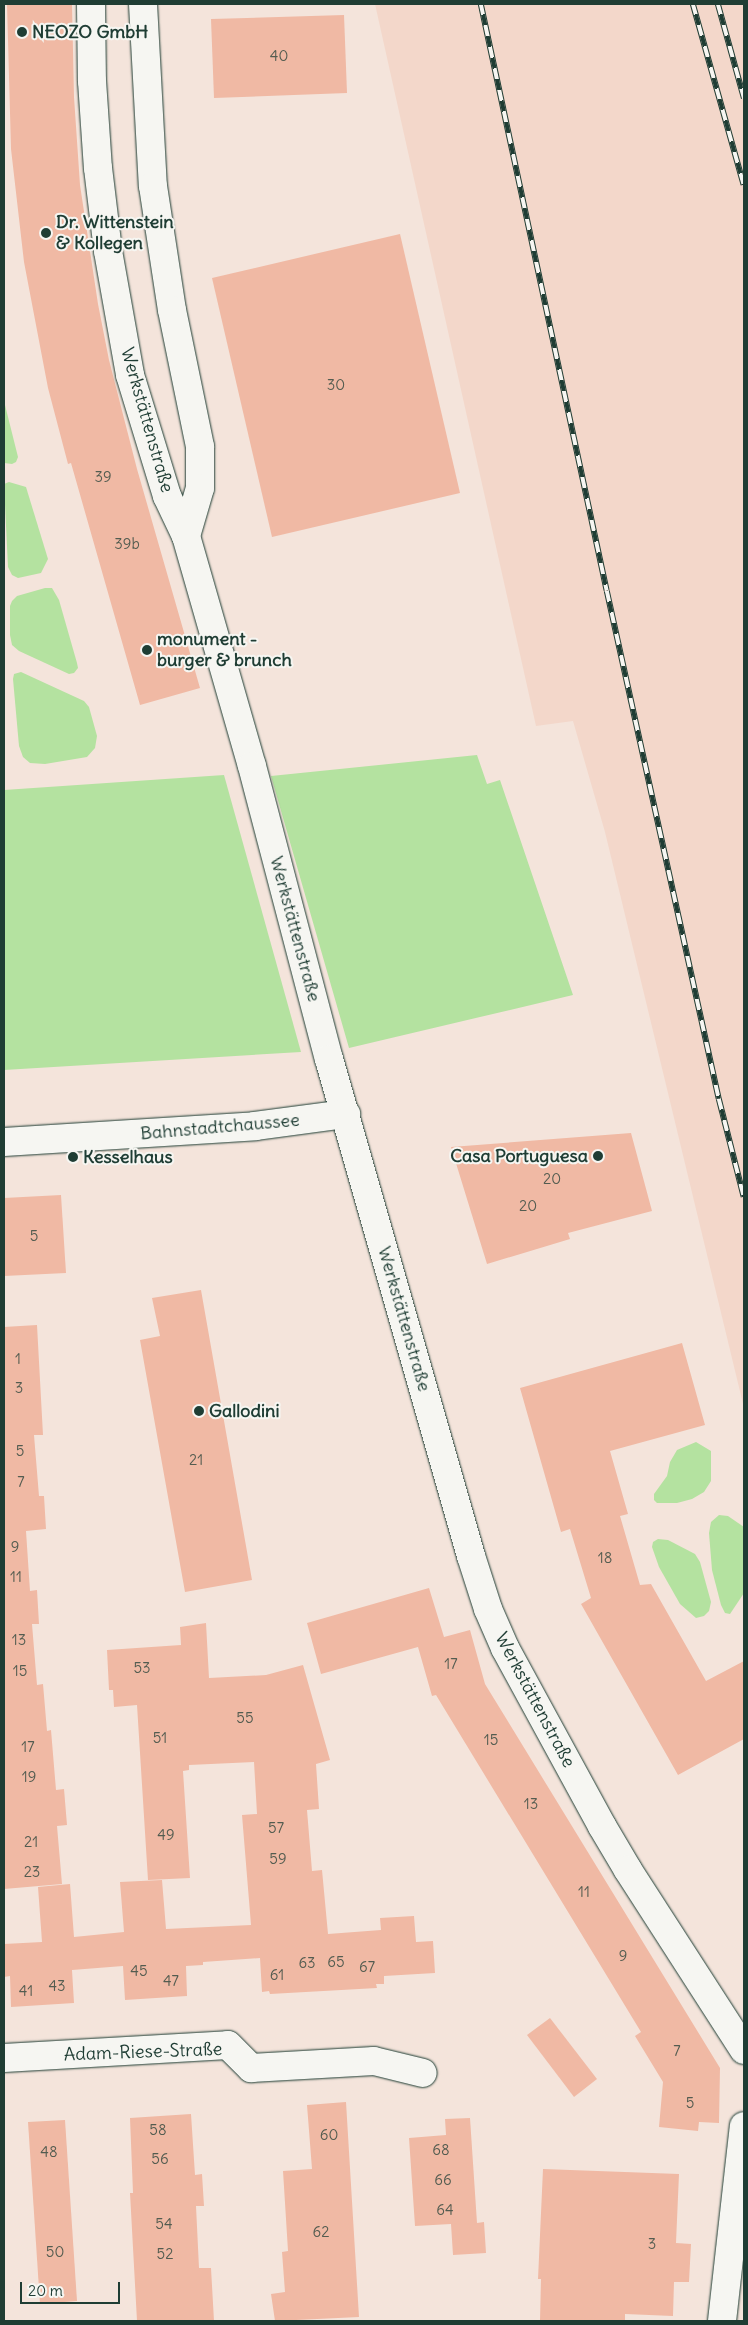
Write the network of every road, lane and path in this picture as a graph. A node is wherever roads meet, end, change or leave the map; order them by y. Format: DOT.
graph roads {
  1 [pos="91,4"];
  2 [pos="143,4"];
  3 [pos="186,536"];
  4 [pos="346,1114"];
  5 [pos="4,1142"];
  6 [pos="744,2050"];
  7 [pos="4,2058"];
  8 [pos="423,2073"];
  9 [pos="744,2126"];
  10 [pos="722,2321"];
  1 -- 3 [label="street, Werkstättenstraße"];
  2 -- 3 [label="street, Werkstättenstraße"];
  3 -- 4 [label="street, Werkstättenstraße"];
  4 -- 5 [label="street, Bahnstadtchaussee"];
  4 -- 6 [label="street, Werkstättenstraße"];
  7 -- 8 [label="street, Adam-Riese-Straße"];
  9 -- 10 [label="street"];
}
